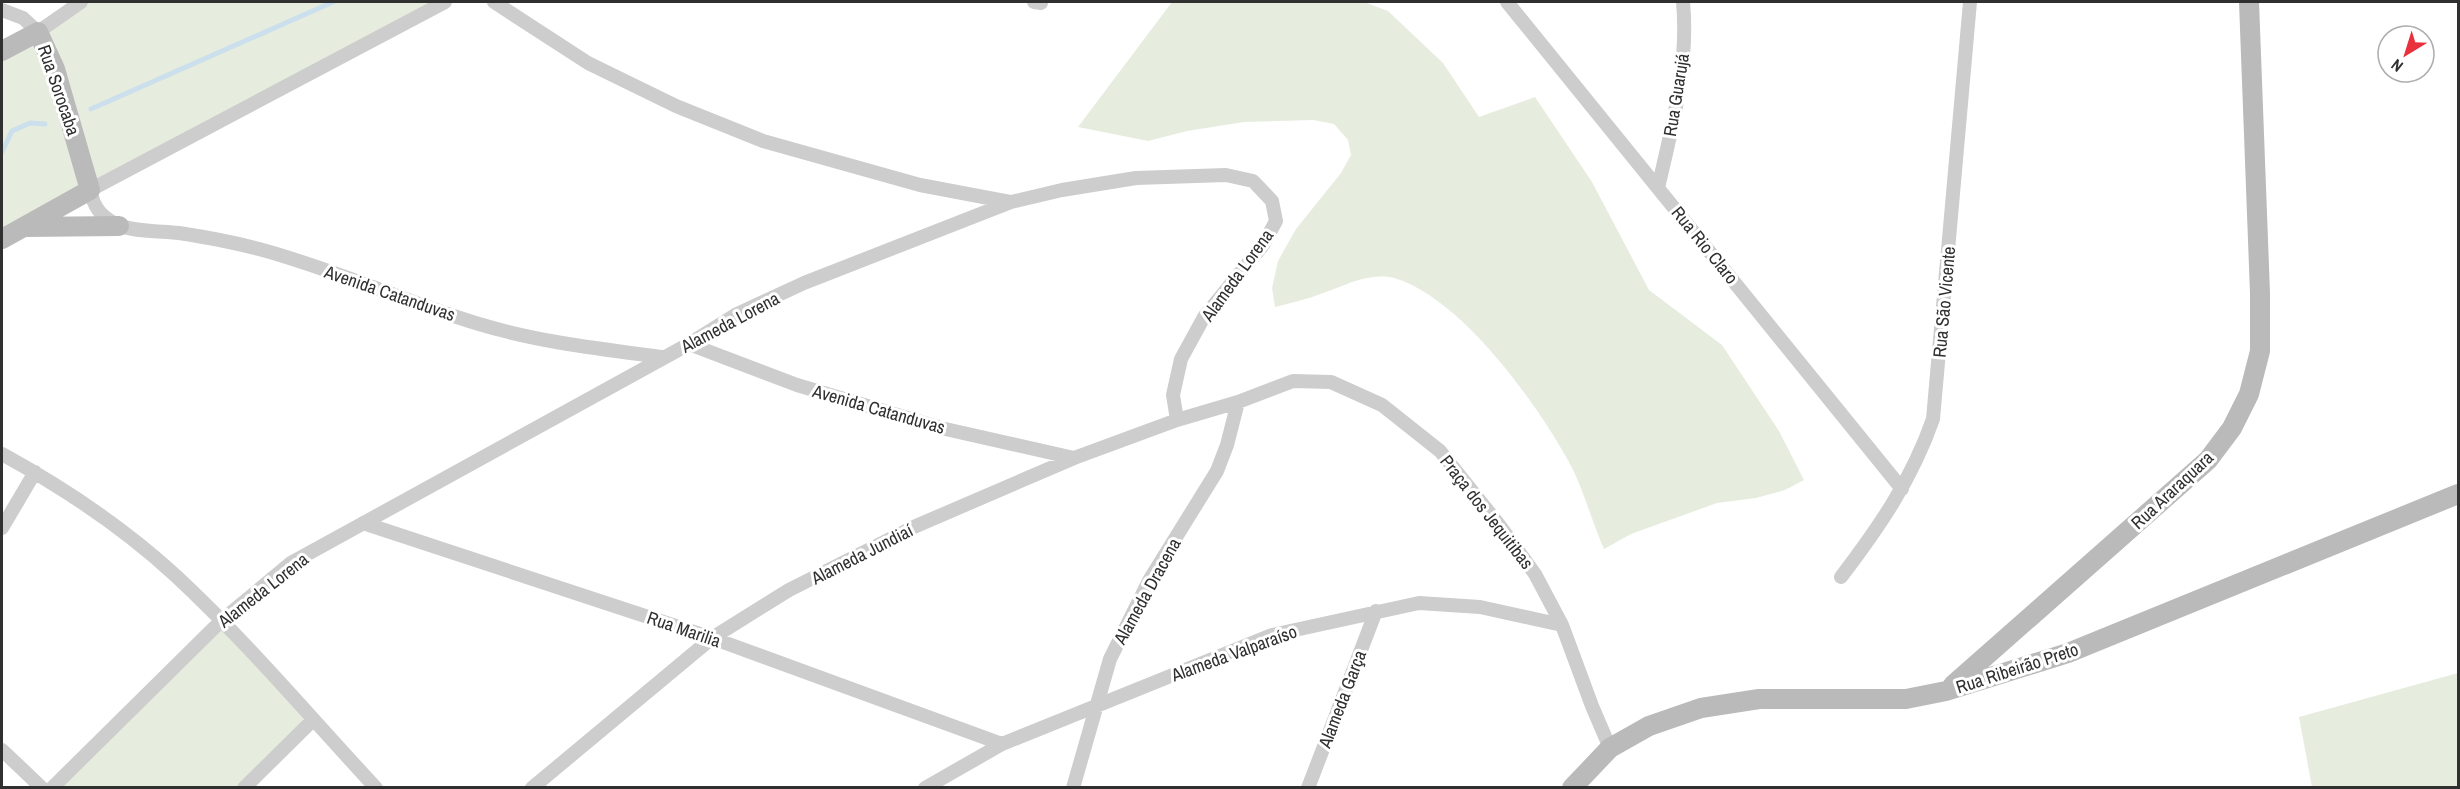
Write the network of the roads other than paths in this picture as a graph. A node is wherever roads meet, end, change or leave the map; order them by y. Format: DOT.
graph roads {
  1 [pos="81,2"];
  2 [pos="445,2"];
  3 [pos="494,2"];
  4 [pos="1507,2"];
  5 [pos="1683,2"];
  6 [pos="1970,2"];
  7 [pos="2250,2"];
  8 [pos="2,10"];
  9 [pos="38,32"];
  10 [pos="2,51"];
  11 [pos="1658,188"];
  12 [pos="90,190"];
  13 [pos="1011,202"];
  14 [pos="119,226"];
  15 [pos="23,228"];
  16 [pos="2,239"];
  17 [pos="689,344"];
  18 [pos="662,357"];
  19 [pos="1238,402"];
  20 [pos="1177,420"];
  21 [pos="2,454"];
  22 [pos="1074,458"];
  23 [pos="35,472"];
  24 [pos="1902,489"];
  25 [pos="2458,494"];
  26 [pos="363,523"];
  27 [pos="2,528"];
  28 [pos="1842,576"];
  29 [pos="1376,611"];
  30 [pos="221,621"];
  31 [pos="1562,625"];
  32 [pos="712,638"];
  33 [pos="1946,691"];
  34 [pos="1096,705"];
  35 [pos="313,720"];
  36 [pos="1002,744"];
  37 [pos="1610,748"];
  38 [pos="2,750"];
  39 [pos="42,788"];
  40 [pos="52,788"];
  41 [pos="244,788"];
  42 [pos="376,788"];
  43 [pos="532,788"];
  44 [pos="925,788"];
  45 [pos="1073,788"];
  46 [pos="1308,788"];
  47 [pos="1572,788"];
  1 -- 9 [label="street"];
  2 -- 12 [label="street"];
  3 -- 13 [label="street"];
  4 -- 11 [label="street, Rua Rio Claro"];
  5 -- 11 [label="street, Rua Guarujá"];
  6 -- 24 [label="street, Rua São Vicente"];
  7 -- 33 [label="main road, Rua Araraquara"];
  8 -- 9 [label="street, Rua Sorocaba"];
  9 -- 10 [label="main road"];
  9 -- 12 [label="main road, Rua Sorocaba"];
  11 -- 24 [label="street, Rua Rio Claro"];
  12 -- 14 [label="street"];
  12 -- 15 [label="main road"];
  13 -- 17 [label="street, Alameda Lorena"];
  13 -- 20 [label="street, Alameda Lorena"];
  14 -- 15 [label="main road"];
  14 -- 18 [label="street, Avenida Catanduvas"];
  15 -- 16 [label="main road"];
  17 -- 18 [label="street, Alameda Lorena"];
  17 -- 22 [label="street, Avenida Catanduvas"];
  18 -- 26 [label="street, Alameda Lorena"];
  19 -- 20 [label="street, Alameda Jundiaí"];
  19 -- 31 [label="street, Praça dos Jequitibas"];
  19 -- 34 [label="street, Alameda Dracena"];
  20 -- 22 [label="street, Alameda Jundiaí"];
  21 -- 23 [label="street"];
  22 -- 32 [label="street, Alameda Jundiaí"];
  23 -- 27 [label="street"];
  23 -- 30 [label="street"];
  24 -- 28 [label="street, Rua São Vicente"];
  25 -- 33 [label="main road, Rua Ribeirão Preto"];
  26 -- 30 [label="street, Alameda Lorena"];
  26 -- 32 [label="street, Rua Marilia"];
  29 -- 31 [label="street, Alameda Valparaíso"];
  29 -- 34 [label="street, Alameda Valparaíso"];
  29 -- 46 [label="street, Alameda Garça"];
  30 -- 35 [label="street"];
  30 -- 40 [label="street, Alameda Lorena"];
  31 -- 37 [label="street, Praça dos Jequitibas"];
  32 -- 36 [label="street, Rua Marilia"];
  32 -- 43 [label="street, Alameda Jundiaí"];
  33 -- 37 [label="main road, Rua Ribeirão Preto"];
  34 -- 36 [label="street, Alameda Valparaíso"];
  34 -- 45 [label="street, Alameda Dracena"];
  35 -- 41 [label="street"];
  35 -- 42 [label="street"];
  36 -- 44 [label="street, Alameda Valparaíso"];
  37 -- 47 [label="main road, Rua Ribeirão Preto"];
  38 -- 39 [label="street"];
}
